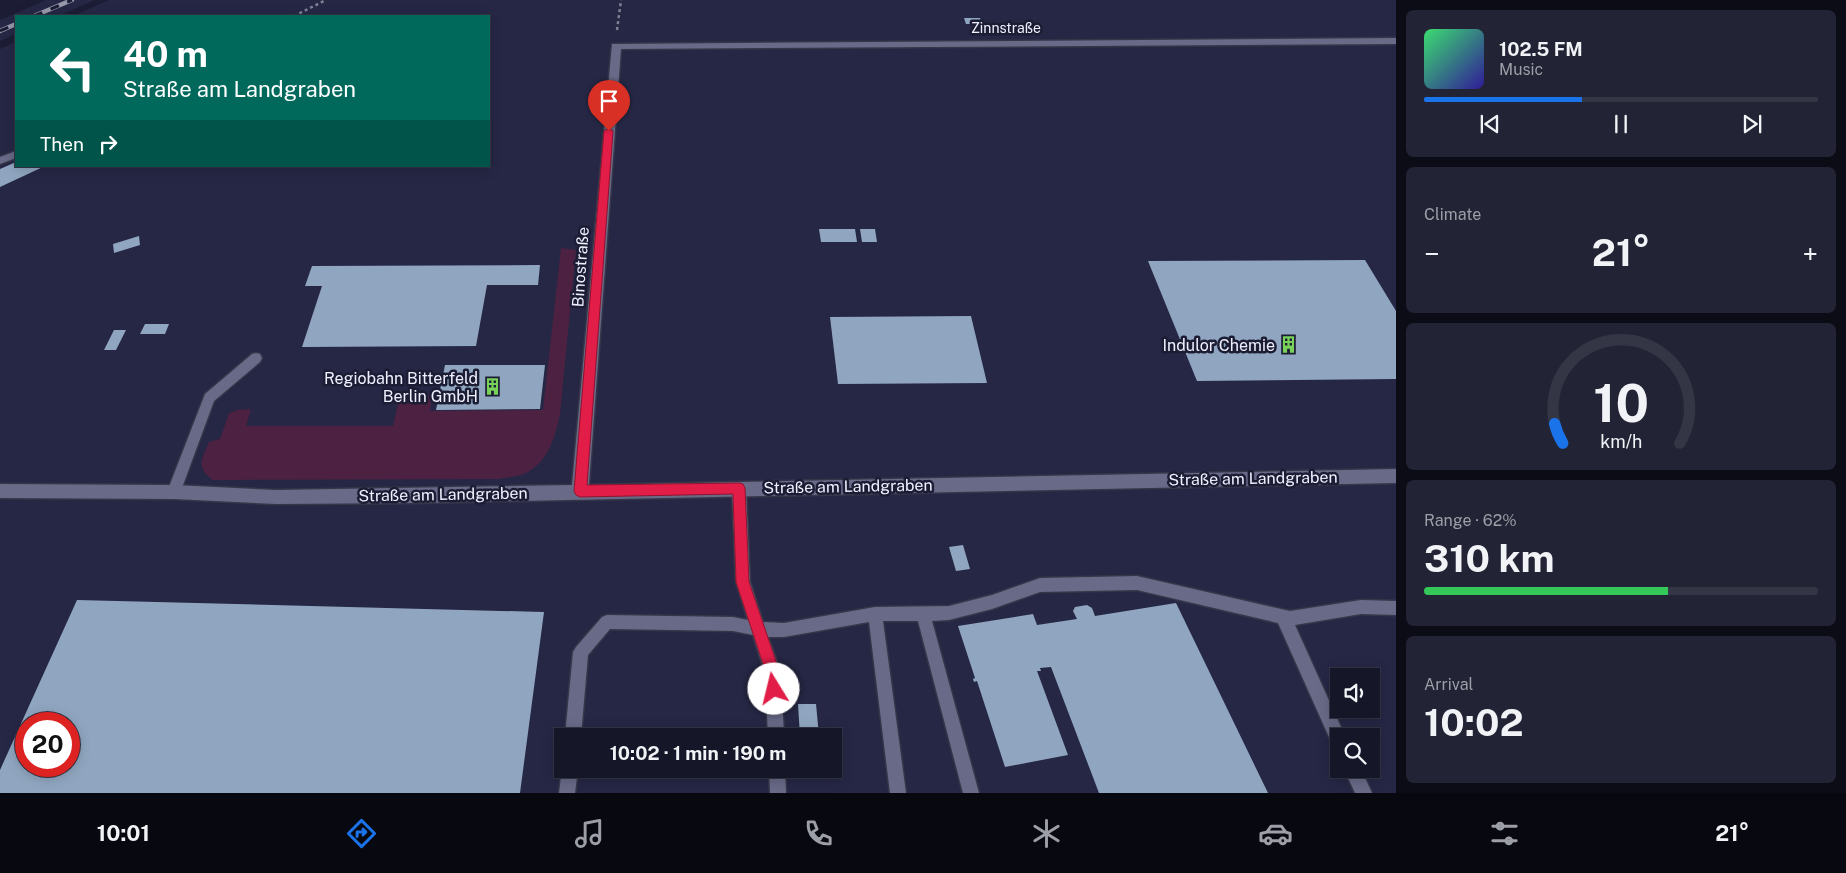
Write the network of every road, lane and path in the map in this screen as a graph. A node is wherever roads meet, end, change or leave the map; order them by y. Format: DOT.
graph roads {
  1 [pos="326,0"];
  2 [pos="621,0"];
  3 [pos="296,15"];
  4 [pos="1396,41"];
  5 [pos="616,46"];
  6 [pos="15,154"];
  7 [pos="0,161"];
  8 [pos="256,358"];
  9 [pos="1396,476"];
  10 [pos="739,488"];
  11 [pos="0,491"];
  12 [pos="580,491"];
  13 [pos="174,492"];
  14 [pos="1396,608"];
  15 [pos="874,614"];
  16 [pos="923,614"];
  17 [pos="1282,616"];
  18 [pos="758,629"];
  19 [pos="574,728"];
  20 [pos="776,728"];
  21 [pos="1333,728"];
  22 [pos="569,778"];
  23 [pos="777,778"];
  24 [pos="1356,778"];
  25 [pos="568,793"];
  26 [pos="778,793"];
  27 [pos="898,793"];
  28 [pos="971,793"];
  29 [pos="1364,793"];
  1 -- 3 [label="path"];
  2 -- 5 [label="path"];
  4 -- 5 [label="street, Zinnstraße"];
  5 -- 12 [label="street, Binostraße"];
  6 -- 7 [label="lane"];
  8 -- 13 [label="lane"];
  9 -- 10 [label="street, Straße am Landgraben"];
  10 -- 12 [label="street, Straße am Landgraben"];
  10 -- 18 [label="lane"];
  11 -- 13 [label="street, Straße am Landgraben"];
  12 -- 13 [label="street, Straße am Landgraben"];
  14 -- 17 [label="lane"];
  15 -- 16 [label="lane"];
  15 -- 18 [label="lane"];
  15 -- 27 [label="lane"];
  16 -- 17 [label="lane"];
  16 -- 28 [label="lane"];
  17 -- 21 [label="lane"];
  18 -- 19 [label="lane"];
  18 -- 20 [label="lane"];
  22 -- 25 [label="lane"];
  23 -- 26 [label="lane"];
  24 -- 29 [label="lane"];
}
